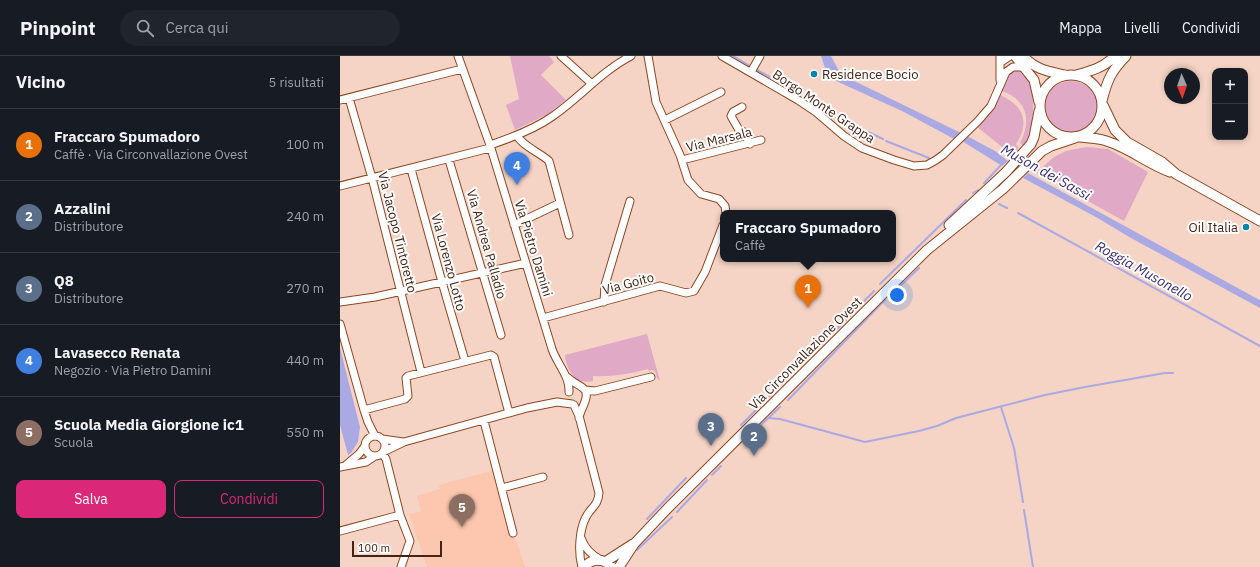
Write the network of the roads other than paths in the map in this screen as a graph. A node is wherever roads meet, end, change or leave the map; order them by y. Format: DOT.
graph roads {
  1 [pos="458,56"];
  2 [pos="561,56"];
  3 [pos="631,56"];
  4 [pos="648,56"];
  5 [pos="722,56"];
  6 [pos="760,56"];
  7 [pos="1010,56"];
  8 [pos="1015,56"];
  9 [pos="1019,56"];
  10 [pos="1023,56"];
  11 [pos="1115,56"];
  12 [pos="1126,56"];
  13 [pos="1001,59"];
  14 [pos="1025,68"];
  15 [pos="1037,68"];
  16 [pos="462,69"];
  17 [pos="751,72"];
  18 [pos="1071,75"];
  19 [pos="592,84"];
  20 [pos="1000,86"];
  21 [pos="721,92"];
  22 [pos="349,98"];
  23 [pos="340,100"];
  24 [pos="1102,103"];
  25 [pos="1039,105"];
  26 [pos="742,107"];
  27 [pos="665,120"];
  28 [pos="517,136"];
  29 [pos="1076,137"];
  30 [pos="762,140"];
  31 [pos="750,144"];
  32 [pos="490,147"];
  33 [pos="449,160"];
  34 [pos="682,160"];
  35 [pos="411,169"];
  36 [pos="1176,174"];
  37 [pos="372,178"];
  38 [pos="340,186"];
  39 [pos="630,201"];
  40 [pos="560,203"];
  41 [pos="726,210"];
  42 [pos="1260,221"];
  43 [pos="514,225"];
  44 [pos="720,233"];
  45 [pos="569,235"];
  46 [pos="927,250"];
  47 [pos="526,263"];
  48 [pos="482,273"];
  49 [pos="442,282"];
  50 [pos="401,291"];
  51 [pos="340,302"];
  52 [pos="604,302"];
  53 [pos="543,318"];
  54 [pos="341,328"];
  55 [pos="501,335"];
  56 [pos="465,361"];
  57 [pos="421,372"];
  58 [pos="567,377"];
  59 [pos="651,377"];
  60 [pos="568,393"];
  61 [pos="584,394"];
  62 [pos="557,402"];
  63 [pos="573,404"];
  64 [pos="364,410"];
  65 [pos="509,413"];
  66 [pos="580,418"];
  67 [pos="484,421"];
  68 [pos="368,422"];
  69 [pos="379,438"];
  70 [pos="404,442"];
  71 [pos="365,444"];
  72 [pos="380,455"];
  73 [pos="342,467"];
  74 [pos="543,477"];
  75 [pos="502,488"];
  76 [pos="400,515"];
  77 [pos="340,531"];
  78 [pos="514,533"];
  79 [pos="581,538"];
  80 [pos="634,544"];
  81 [pos="606,563"];
  82 [pos="399,567"];
  83 [pos="583,567"];
  84 [pos="619,567"];
  1 -- 16 [label="street, Via Pietro Damini"];
  2 -- 19 [label="street"];
  3 -- 19 [label="street"];
  4 -- 27 [label="street, Via Marsala"];
  5 -- 17 [label="street, Borgo Monte Grappa"];
  6 -- 17 [label="street"];
  7 -- 13 [label="street"];
  8 -- 14 [label="main road"];
  9 -- 15 [label="street"];
  10 -- 15 [label="main road"];
  11 -- 18 [label="main road, Via Circonvallazione Ovest"];
  12 -- 24 [label="main road, Via Circonvallazione Ovest"];
  13 -- 20 [label="street"];
  14 -- 20 [label="street"];
  14 -- 25 [label="main road"];
  15 -- 18 [label="main road"];
  16 -- 22 [label="street"];
  16 -- 32 [label="street, Via Pietro Damini"];
  17 -- 20 [label="street, Borgo Monte Grappa"];
  18 -- 24 [label="main road"];
  18 -- 25 [label="main road, Via Circonvallazione Ovest"];
  19 -- 28 [label="street"];
  21 -- 27 [label="street"];
  22 -- 23 [label="street"];
  22 -- 37 [label="street, Via Jacopo Tintoretto"];
  24 -- 29 [label="main road, Via Circonvallazione Ovest"];
  24 -- 36 [label="main road"];
  25 -- 29 [label="main road"];
  25 -- 46 [label="main road, Via Circonvallazione Ovest"];
  26 -- 31 [label="street"];
  27 -- 34 [label="street, Via Marsala"];
  28 -- 32 [label="street"];
  28 -- 40 [label="street"];
  29 -- 36 [label="main road"];
  29 -- 46 [label="main road, Via Circonvallazione Ovest"];
  30 -- 31 [label="street, Via Marsala"];
  31 -- 34 [label="street, Via Marsala"];
  32 -- 33 [label="street"];
  32 -- 43 [label="street, Via Pietro Damini"];
  33 -- 35 [label="street"];
  33 -- 48 [label="street, Via Andrea Palladio"];
  34 -- 41 [label="street, Via Marsala"];
  35 -- 37 [label="street"];
  35 -- 49 [label="street, Via Lorenzo Lotto"];
  36 -- 42 [label="main road"];
  37 -- 38 [label="street"];
  37 -- 50 [label="street, Via Jacopo Tintoretto"];
  39 -- 52 [label="street"];
  40 -- 43 [label="street"];
  40 -- 45 [label="street"];
  43 -- 47 [label="street, Via Pietro Damini"];
  44 -- 52 [label="street, Via Goito"];
  46 -- 80 [label="main road, Via Circonvallazione Ovest"];
  47 -- 48 [label="street"];
  47 -- 53 [label="street, Via Pietro Damini"];
  48 -- 49 [label="street"];
  48 -- 55 [label="street, Via Andrea Palladio"];
  49 -- 50 [label="street"];
  49 -- 56 [label="street, Via Lorenzo Lotto"];
  50 -- 51 [label="street"];
  50 -- 57 [label="street, Via Jacopo Tintoretto"];
  52 -- 53 [label="street, Via Goito"];
  53 -- 58 [label="street, Via Pietro Damini"];
  54 -- 64 [label="street"];
  56 -- 57 [label="street"];
  56 -- 65 [label="street"];
  57 -- 64 [label="street"];
  58 -- 60 [label="street"];
  58 -- 61 [label="street"];
  59 -- 61 [label="street"];
  60 -- 61 [label="street"];
  60 -- 62 [label="street"];
  60 -- 63 [label="street"];
  61 -- 63 [label="street"];
  61 -- 66 [label="street"];
  62 -- 63 [label="street"];
  62 -- 65 [label="street"];
  63 -- 66 [label="street"];
  64 -- 68 [label="street"];
  65 -- 67 [label="street"];
  66 -- 79 [label="street"];
  67 -- 70 [label="street"];
  67 -- 75 [label="street"];
  68 -- 69 [label="street"];
  68 -- 71 [label="street"];
  69 -- 70 [label="street"];
  69 -- 71 [label="street"];
  69 -- 72 [label="street"];
  70 -- 72 [label="street"];
  71 -- 72 [label="street"];
  71 -- 73 [label="street"];
  72 -- 73 [label="street"];
  72 -- 76 [label="street"];
  74 -- 75 [label="street"];
  75 -- 78 [label="street"];
  76 -- 77 [label="street"];
  76 -- 82 [label="street"];
  79 -- 81 [label="street"];
  79 -- 83 [label="street"];
  80 -- 81 [label="main road, Via Circonvallazione Ovest"];
  80 -- 84 [label="main road, Via Circonvallazione Ovest"];
  81 -- 83 [label="main road, Via Circonvallazione Ovest"];
}
